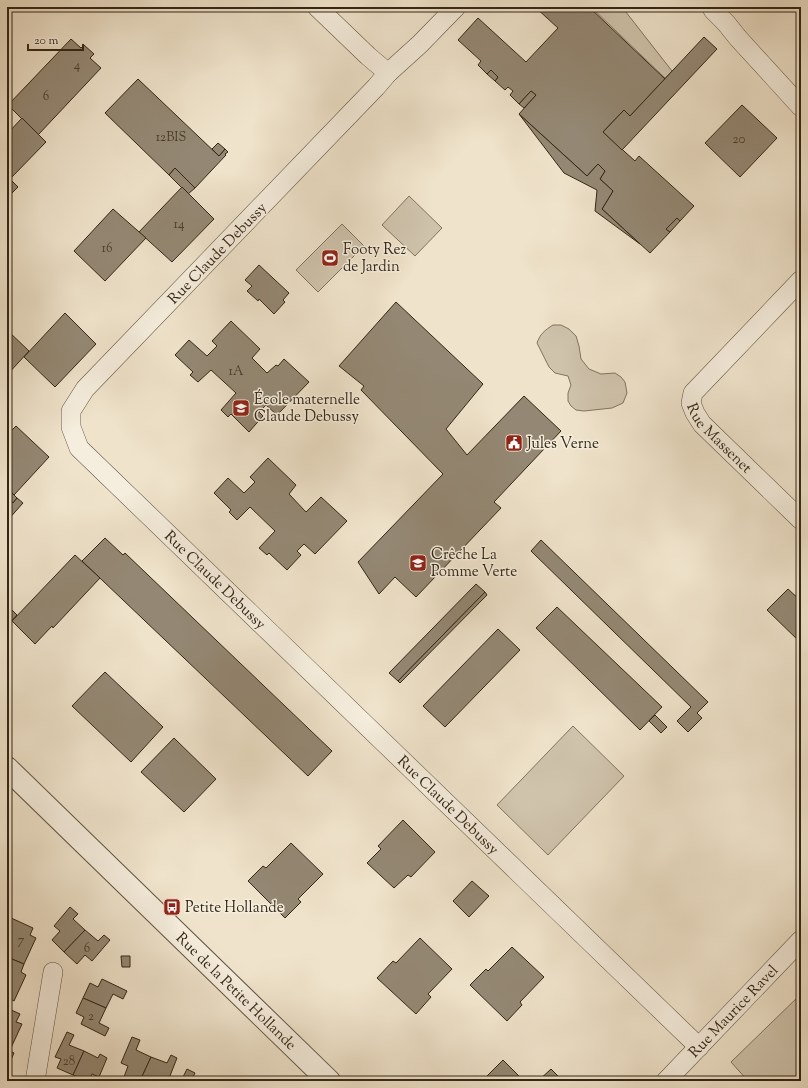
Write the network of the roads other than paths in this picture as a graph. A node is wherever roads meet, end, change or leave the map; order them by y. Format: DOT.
graph roads {
  1 [pos="317,7"];
  2 [pos="456,7"];
  3 [pos="710,8"];
  4 [pos="388,73"];
  5 [pos="799,100"];
  6 [pos="801,280"];
  7 [pos="801,520"];
  8 [pos="7,768"];
  9 [pos="801,940"];
  10 [pos="53,972"];
  11 [pos="699,1047"];
  12 [pos="35,1081"];
  13 [pos="329,1081"];
  14 [pos="666,1081"];
  1 -- 4 [label="street"];
  2 -- 4 [label="street, Rue Claude Debussy"];
  3 -- 5 [label="street"];
  4 -- 11 [label="street, Rue Claude Debussy"];
  6 -- 7 [label="street, Rue Massenet"];
  8 -- 13 [label="street, Rue de la Petite Hollande"];
  9 -- 11 [label="street, Rue Maurice Ravel"];
  10 -- 12 [label="street"];
  11 -- 14 [label="street, Rue Maurice Ravel"];
}
